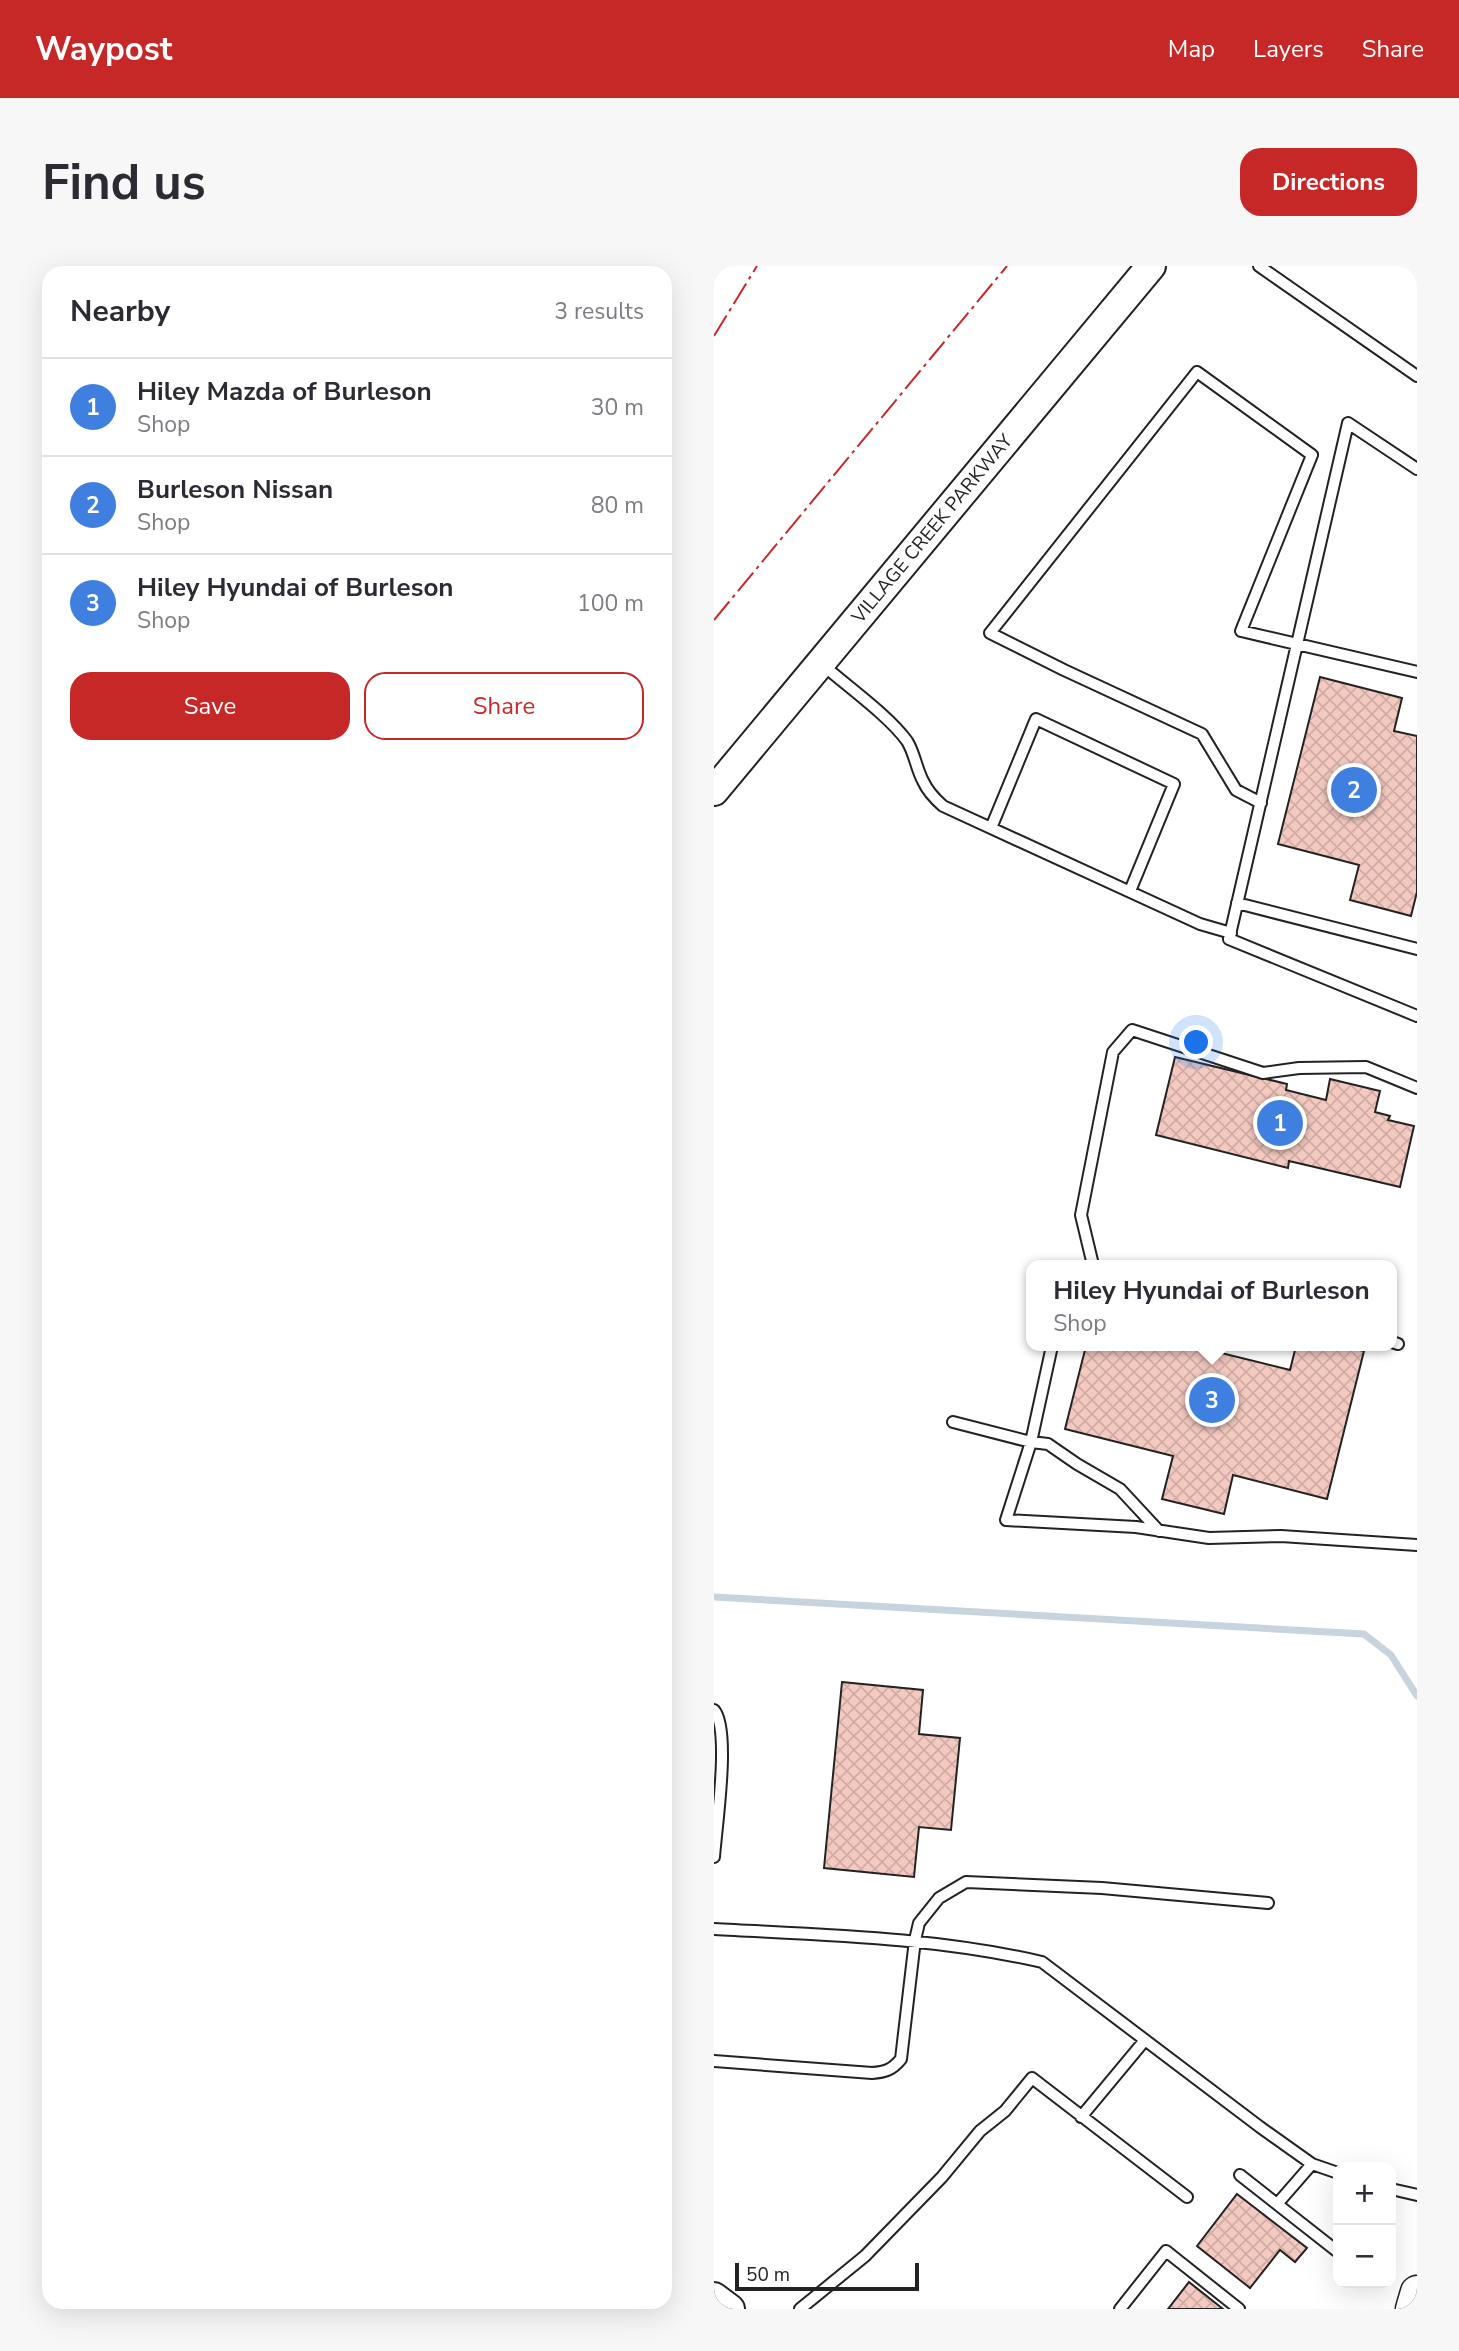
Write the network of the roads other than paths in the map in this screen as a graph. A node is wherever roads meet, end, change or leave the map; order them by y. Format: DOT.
graph roads {
  1 [pos="1151,266"];
  2 [pos="1259,266"];
  3 [pos="1417,376"];
  4 [pos="1417,469"];
  5 [pos="1296,643"];
  6 [pos="820,663"];
  7 [pos="1417,672"];
  8 [pos="714,791"];
  9 [pos="1261,803"];
  10 [pos="990,828"];
  11 [pos="1130,891"];
  12 [pos="1237,904"];
  13 [pos="1231,933"];
  14 [pos="1417,949"];
  15 [pos="1417,1016"];
  16 [pos="1417,1088"];
  17 [pos="1093,1260"];
  18 [pos="1051,1351"];
  19 [pos="953,1422"];
  20 [pos="1031,1442"];
  21 [pos="1159,1531"];
  22 [pos="1417,1545"];
  23 [pos="714,1710"];
  24 [pos="714,1857"];
  25 [pos="1268,1903"];
  26 [pos="714,1929"];
  27 [pos="915,1940"];
  28 [pos="1145,2040"];
  29 [pos="714,2061"];
  30 [pos="1081,2117"];
  31 [pos="1312,2164"];
  32 [pos="1333,2171"];
  33 [pos="1240,2175"];
  34 [pos="1396,2190"];
  35 [pos="1417,2195"];
  36 [pos="1187,2197"];
  37 [pos="1278,2203"];
  38 [pos="1333,2248"];
  39 [pos="1417,2292"];
  40 [pos="714,2297"];
  41 [pos="730,2309"];
  42 [pos="800,2309"];
  43 [pos="1120,2309"];
  44 [pos="1239,2309"];
  45 [pos="1412,2309"];
  1 -- 6 [label="street, VILLAGE CREEK PARKWAY"];
  2 -- 3 [label="lane"];
  4 -- 5 [label="lane"];
  5 -- 7 [label="lane"];
  5 -- 9 [label="lane"];
  5 -- 9 [label="lane"];
  6 -- 8 [label="street, VILLAGE CREEK PARKWAY"];
  6 -- 10 [label="lane"];
  9 -- 12 [label="lane"];
  10 -- 11 [label="lane"];
  10 -- 11 [label="lane"];
  11 -- 13 [label="lane"];
  12 -- 13 [label="lane"];
  12 -- 14 [label="lane"];
  13 -- 15 [label="lane"];
  16 -- 17 [label="lane"];
  18 -- 20 [label="lane"];
  19 -- 20 [label="lane"];
  20 -- 21 [label="lane"];
  20 -- 21 [label="lane"];
  21 -- 22 [label="lane"];
  23 -- 24 [label="lane"];
  25 -- 27 [label="lane"];
  26 -- 27 [label="lane"];
  27 -- 28 [label="lane"];
  27 -- 29 [label="lane"];
  28 -- 30 [label="lane"];
  28 -- 31 [label="lane"];
  30 -- 36 [label="lane"];
  30 -- 42 [label="lane"];
  31 -- 32 [label="lane"];
  31 -- 37 [label="lane"];
  33 -- 37 [label="lane"];
  34 -- 35 [label="lane"];
  37 -- 38 [label="lane"];
  39 -- 45 [label="main road"];
  40 -- 41 [label="street"];
  43 -- 44 [label="lane"];
}
